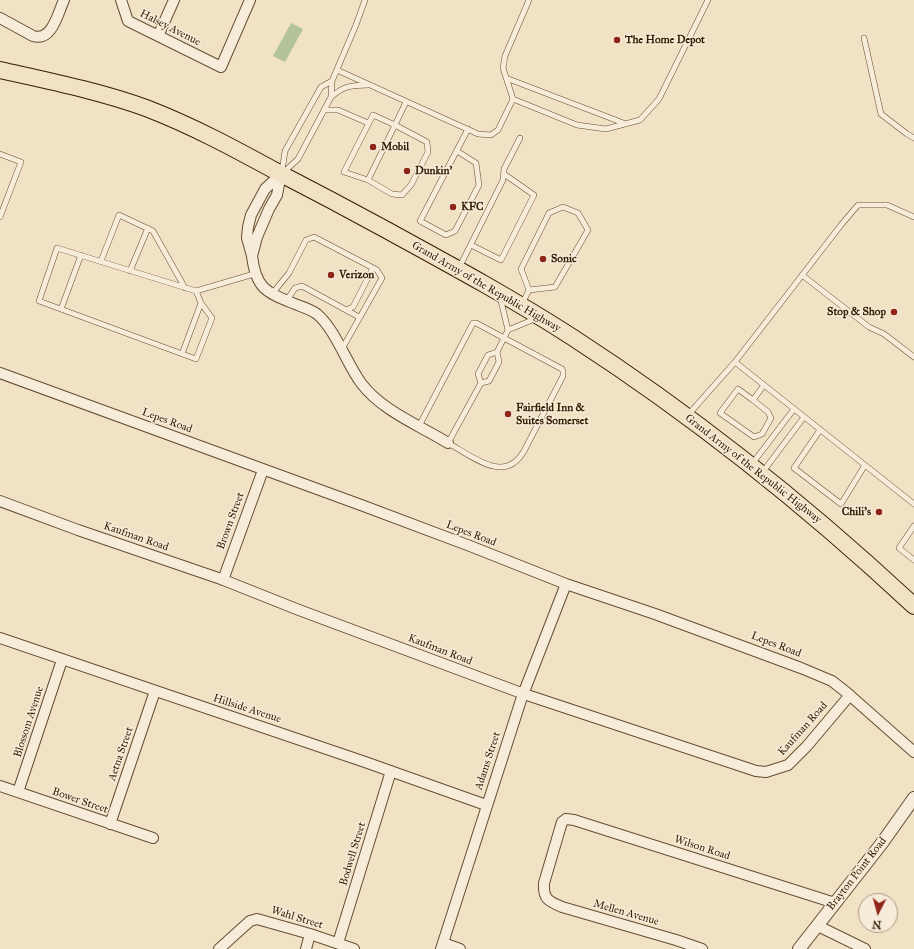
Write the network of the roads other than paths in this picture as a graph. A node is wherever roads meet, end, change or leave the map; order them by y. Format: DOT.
graph roads {
  1 [pos="64,0"];
  2 [pos="120,0"];
  3 [pos="174,0"];
  4 [pos="250,0"];
  5 [pos="365,0"];
  6 [pos="529,0"];
  7 [pos="708,0"];
  8 [pos="0,18"];
  9 [pos="158,36"];
  10 [pos="864,38"];
  11 [pos="0,70"];
  12 [pos="337,70"];
  13 [pos="506,78"];
  14 [pos="332,81"];
  15 [pos="368,85"];
  16 [pos="330,97"];
  17 [pos="513,99"];
  18 [pos="406,102"];
  19 [pos="324,110"];
  20 [pos="368,123"];
  21 [pos="626,124"];
  22 [pos="395,125"];
  23 [pos="468,129"];
  24 [pos="520,138"];
  25 [pos="914,138"];
  26 [pos="457,151"];
  27 [pos="0,154"];
  28 [pos="281,174"];
  29 [pos="504,174"];
  30 [pos="368,180"];
  31 [pos="913,216"];
  32 [pos="0,217"];
  33 [pos="148,228"];
  34 [pos="471,245"];
  35 [pos="82,255"];
  36 [pos="101,261"];
  37 [pos="373,268"];
  38 [pos="458,269"];
  39 [pos="130,271"];
  40 [pos="254,274"];
  41 [pos="802,275"];
  42 [pos="185,288"];
  43 [pos="529,290"];
  44 [pos="196,292"];
  45 [pos="499,292"];
  46 [pos="272,294"];
  47 [pos="286,300"];
  48 [pos="201,302"];
  49 [pos="521,306"];
  50 [pos="61,309"];
  51 [pos="346,310"];
  52 [pos="540,317"];
  53 [pos="360,318"];
  54 [pos="508,330"];
  55 [pos="504,338"];
  56 [pos="342,350"];
  57 [pos="497,352"];
  58 [pos="182,354"];
  59 [pos="914,357"];
  60 [pos="735,362"];
  61 [pos="0,373"];
  62 [pos="481,382"];
  63 [pos="764,385"];
  64 [pos="753,400"];
  65 [pos="794,409"];
  66 [pos="687,416"];
  67 [pos="804,417"];
  68 [pos="420,426"];
  69 [pos="820,430"];
  70 [pos="448,443"];
  71 [pos="865,465"];
  72 [pos="263,470"];
  73 [pos="756,470"];
  74 [pos="0,501"];
  75 [pos="914,504"];
  76 [pos="914,526"];
  77 [pos="914,560"];
  78 [pos="223,580"];
  79 [pos="566,584"];
  80 [pos="914,606"];
  81 [pos="0,638"];
  82 [pos="62,660"];
  83 [pos="155,691"];
  84 [pos="523,694"];
  85 [pos="850,695"];
  86 [pos="914,752"];
  87 [pos="391,771"];
  88 [pos="0,786"];
  89 [pos="18,792"];
  90 [pos="914,798"];
  91 [pos="486,805"];
  92 [pos="110,824"];
  93 [pos="153,838"];
  94 [pos="545,897"];
  95 [pos="835,903"];
  96 [pos="818,926"];
  97 [pos="310,934"];
  98 [pos="338,943"];
  99 [pos="442,946"];
  100 [pos="219,949"];
  101 [pos="306,949"];
  102 [pos="354,949"];
  103 [pos="460,949"];
  104 [pos="702,949"];
  105 [pos="799,949"];
  106 [pos="866,949"];
  1 -- 8 [label="street"];
  2 -- 9 [label="street, Halsey Avenue"];
  3 -- 9 [label="street"];
  4 -- 9 [label="street, Halsey Avenue"];
  5 -- 12 [label="lane"];
  6 -- 13 [label="lane"];
  7 -- 21 [label="lane"];
  10 -- 25 [label="lane"];
  11 -- 28 [label="main road, Grand Army of the Republic Highway"];
  12 -- 14 [label="lane"];
  12 -- 15 [label="lane"];
  13 -- 17 [label="lane"];
  13 -- 21 [label="lane"];
  14 -- 16 [label="lane"];
  14 -- 28 [label="lane"];
  15 -- 16 [label="lane"];
  15 -- 18 [label="lane"];
  16 -- 19 [label="lane"];
  17 -- 21 [label="lane"];
  17 -- 23 [label="lane"];
  18 -- 22 [label="lane"];
  18 -- 23 [label="lane"];
  19 -- 20 [label="lane"];
  19 -- 28 [label="lane"];
  20 -- 22 [label="lane"];
  20 -- 30 [label="lane"];
  22 -- 30 [label="lane"];
  22 -- 30 [label="lane"];
  23 -- 26 [label="lane"];
  24 -- 29 [label="lane"];
  26 -- 26 [label="lane"];
  27 -- 32 [label="lane"];
  28 -- 38 [label="main road, Grand Army of the Republic Highway"];
  28 -- 40 [label="street"];
  29 -- 34 [label="lane"];
  29 -- 34 [label="lane"];
  31 -- 41 [label="lane"];
  33 -- 36 [label="lane"];
  33 -- 39 [label="lane"];
  33 -- 42 [label="lane"];
  34 -- 38 [label="lane"];
  35 -- 36 [label="lane"];
  35 -- 50 [label="lane"];
  35 -- 50 [label="lane"];
  36 -- 39 [label="lane"];
  37 -- 46 [label="lane"];
  37 -- 51 [label="lane"];
  37 -- 53 [label="lane"];
  38 -- 45 [label="main road, Grand Army of the Republic Highway"];
  39 -- 42 [label="lane"];
  40 -- 44 [label="lane"];
  40 -- 46 [label="street"];
  41 -- 59 [label="lane"];
  41 -- 60 [label="lane"];
  42 -- 44 [label="lane"];
  43 -- 43 [label="lane"];
  43 -- 49 [label="lane"];
  44 -- 48 [label="lane"];
  45 -- 49 [label="main road, Grand Army of the Republic Highway"];
  45 -- 54 [label="lane"];
  46 -- 47 [label="street"];
  47 -- 51 [label="lane"];
  47 -- 56 [label="street"];
  48 -- 58 [label="lane"];
  48 -- 58 [label="lane"];
  49 -- 52 [label="main road, Grand Army of the Republic Highway"];
  50 -- 58 [label="lane"];
  51 -- 53 [label="lane"];
  52 -- 54 [label="lane"];
  52 -- 66 [label="main road, Grand Army of the Republic Highway"];
  53 -- 56 [label="lane"];
  54 -- 55 [label="lane"];
  55 -- 57 [label="lane"];
  55 -- 68 [label="lane"];
  55 -- 70 [label="lane"];
  56 -- 68 [label="street"];
  57 -- 62 [label="lane"];
  57 -- 62 [label="lane"];
  60 -- 63 [label="lane"];
  60 -- 66 [label="lane"];
  61 -- 72 [label="street, Lepes Road"];
  62 -- 70 [label="lane"];
  63 -- 64 [label="lane"];
  63 -- 65 [label="lane"];
  64 -- 64 [label="lane"];
  65 -- 67 [label="lane"];
  65 -- 73 [label="lane"];
  66 -- 73 [label="main road, Grand Army of the Republic Highway"];
  67 -- 69 [label="lane"];
  67 -- 73 [label="lane"];
  68 -- 70 [label="street"];
  69 -- 71 [label="lane"];
  69 -- 71 [label="lane"];
  71 -- 75 [label="lane"];
  72 -- 78 [label="street, Brown Street"];
  72 -- 79 [label="street, Lepes Road"];
  73 -- 80 [label="main road, Grand Army of the Republic Highway"];
  74 -- 78 [label="street, Kaufman Road"];
  76 -- 77 [label="lane"];
  78 -- 84 [label="street, Kaufman Road"];
  79 -- 84 [label="street, Adams Street"];
  79 -- 85 [label="street, Lepes Road"];
  81 -- 82 [label="street, Hillside Avenue"];
  82 -- 83 [label="street, Hillside Avenue"];
  82 -- 89 [label="street, Blossom Avenue"];
  83 -- 87 [label="street, Hillside Avenue"];
  83 -- 92 [label="street, Aetna Street"];
  84 -- 85 [label="street, Kaufman Road"];
  84 -- 91 [label="street, Adams Street"];
  85 -- 86 [label="street, Lepes Road"];
  87 -- 91 [label="street, Hillside Avenue"];
  87 -- 98 [label="street, Bodwell Street"];
  88 -- 89 [label="street, Bower Street"];
  89 -- 92 [label="street, Bower Street"];
  90 -- 95 [label="street, Brayton Point Road"];
  91 -- 99 [label="street, Adams Street"];
  92 -- 93 [label="street, Bower Street"];
  94 -- 95 [label="street, Wilson Road"];
  94 -- 104 [label="street, Mellen Avenue"];
  95 -- 96 [label="street, Brayton Point Road"];
  96 -- 105 [label="street, Brayton Point Road"];
  96 -- 106 [label="street"];
  97 -- 98 [label="street, Wahl Street"];
  97 -- 100 [label="street, Wahl Street"];
  97 -- 101 [label="street"];
  98 -- 102 [label="street, Wahl Street"];
  99 -- 103 [label="street"];
}
